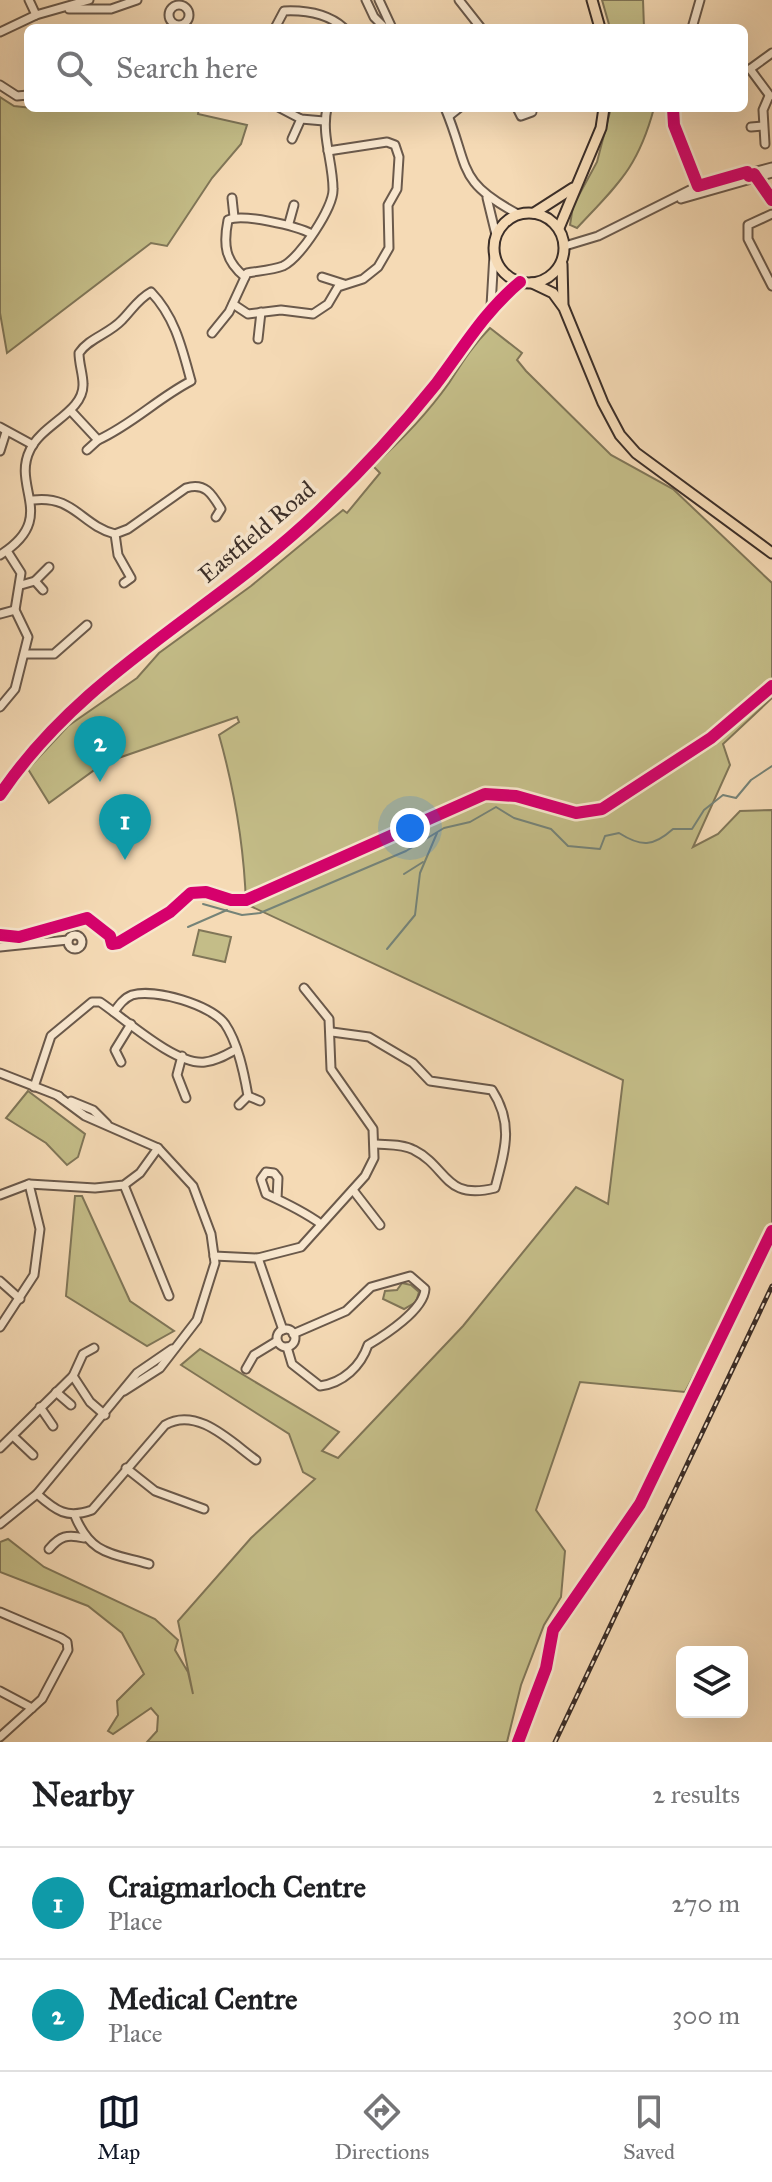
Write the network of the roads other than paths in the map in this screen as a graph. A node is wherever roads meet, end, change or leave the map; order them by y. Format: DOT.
graph roads {
  1 [pos="29,0"];
  2 [pos="89,0"];
  3 [pos="137,0"];
  4 [pos="366,0"];
  5 [pos="379,0"];
  6 [pos="459,0"];
  7 [pos="592,0"];
  8 [pos="700,0"];
  9 [pos="63,8"];
  10 [pos="36,15"];
  11 [pos="277,24"];
  12 [pos="339,24"];
  13 [pos="381,24"];
  14 [pos="390,24"];
  15 [pos="478,24"];
  16 [pos="599,24"];
  17 [pos="693,24"];
  18 [pos="0,32"];
  19 [pos="772,53"];
  20 [pos="748,69"];
  21 [pos="748,71"];
  22 [pos="0,85"];
  23 [pos="24,95"];
  24 [pos="771,96"];
  25 [pos="288,112"];
  26 [pos="326,112"];
  27 [pos="447,112"];
  28 [pos="519,112"];
  29 [pos="532,112"];
  30 [pos="603,112"];
  31 [pos="673,112"];
  32 [pos="301,119"];
  33 [pos="324,121"];
  34 [pos="763,126"];
  35 [pos="751,127"];
  36 [pos="292,139"];
  37 [pos="765,144"];
  38 [pos="328,151"];
  39 [pos="772,167"];
  40 [pos="772,173"];
  41 [pos="698,186"];
  42 [pos="573,188"];
  43 [pos="232,198"];
  44 [pos="487,198"];
  45 [pos="294,205"];
  46 [pos="534,213"];
  47 [pos="518,214"];
  48 [pos="637,214"];
  49 [pos="772,214"];
  50 [pos="234,217"];
  51 [pos="289,223"];
  52 [pos="559,228"];
  53 [pos="312,234"];
  54 [pos="496,235"];
  55 [pos="564,251"];
  56 [pos="494,254"];
  57 [pos="245,277"];
  58 [pos="322,277"];
  59 [pos="520,282"];
  60 [pos="532,283"];
  61 [pos="158,284"];
  62 [pos="346,285"];
  63 [pos="772,286"];
  64 [pos="151,292"];
  65 [pos="233,304"];
  66 [pos="491,306"];
  67 [pos="564,308"];
  68 [pos="261,312"];
  69 [pos="212,333"];
  70 [pos="258,339"];
  71 [pos="202,378"];
  72 [pos="191,381"];
  73 [pos="71,411"];
  74 [pos="3,430"];
  75 [pos="98,440"];
  76 [pos="33,445"];
  77 [pos="87,450"];
  78 [pos="0,451"];
  79 [pos="33,500"];
  80 [pos="230,507"];
  81 [pos="115,534"];
  82 [pos="3,553"];
  83 [pos="772,553"];
  84 [pos="49,567"];
  85 [pos="140,573"];
  86 [pos="35,581"];
  87 [pos="21,585"];
  88 [pos="43,590"];
  89 [pos="15,610"];
  90 [pos="0,614"];
  91 [pos="87,625"];
  92 [pos="68,628"];
  93 [pos="75,635"];
  94 [pos="26,654"];
  95 [pos="0,707"];
  96 [pos="0,795"];
  97 [pos="68,940"];
  98 [pos="0,947"];
  99 [pos="304,988"];
  100 [pos="114,1012"];
  101 [pos="131,1024"];
  102 [pos="332,1032"];
  103 [pos="104,1050"];
  104 [pos="115,1050"];
  105 [pos="235,1050"];
  106 [pos="182,1056"];
  107 [pos="121,1062"];
  108 [pos="0,1073"];
  109 [pos="181,1085"];
  110 [pos="34,1087"];
  111 [pos="170,1090"];
  112 [pos="248,1096"];
  113 [pos="186,1098"];
  114 [pos="260,1101"];
  115 [pos="239,1105"];
  116 [pos="376,1144"];
  117 [pos="158,1148"];
  118 [pos="29,1184"];
  119 [pos="124,1185"];
  120 [pos="353,1190"];
  121 [pos="0,1192"];
  122 [pos="277,1199"];
  123 [pos="321,1224"];
  124 [pos="380,1225"];
  125 [pos="214,1256"];
  126 [pos="258,1258"];
  127 [pos="0,1281"];
  128 [pos="169,1296"];
  129 [pos="20,1299"];
  130 [pos="0,1327"];
  131 [pos="283,1330"];
  132 [pos="293,1334"];
  133 [pos="277,1341"];
  134 [pos="287,1347"];
  135 [pos="94,1348"];
  136 [pos="246,1369"];
  137 [pos="73,1376"];
  138 [pos="56,1392"];
  139 [pos="71,1405"];
  140 [pos="40,1407"];
  141 [pos="105,1415"];
  142 [pos="53,1426"];
  143 [pos="13,1436"];
  144 [pos="0,1448"];
  145 [pos="33,1455"];
  146 [pos="256,1460"];
  147 [pos="126,1468"];
  148 [pos="37,1494"];
  149 [pos="204,1509"];
  150 [pos="75,1516"];
  151 [pos="0,1524"];
  152 [pos="84,1538"];
  153 [pos="49,1549"];
  154 [pos="149,1564"];
  155 [pos="0,1612"];
  156 [pos="0,1691"];
  157 [pos="32,1708"];
  158 [pos="0,1737"];
  1 -- 10 [label="street"];
  2 -- 9 [label="street"];
  3 -- 9 [label="street"];
  4 -- 13 [label="street"];
  5 -- 14 [label="street"];
  6 -- 15 [label="street"];
  7 -- 16 [label="main road"];
  8 -- 17 [label="street"];
  9 -- 10 [label="street"];
  10 -- 18 [label="street"];
  11 -- 12 [label="street"];
  19 -- 20 [label="street"];
  21 -- 24 [label="street"];
  22 -- 23 [label="street"];
  24 -- 34 [label="street"];
  25 -- 32 [label="street"];
  26 -- 33 [label="street"];
  27 -- 44 [label="street"];
  28 -- 29 [label="street"];
  30 -- 42 [label="main road"];
  31 -- 41 [label="street"];
  32 -- 33 [label="street"];
  32 -- 36 [label="street"];
  33 -- 38 [label="street"];
  34 -- 35 [label="street"];
  34 -- 37 [label="street"];
  38 -- 53 [label="street"];
  38 -- 62 [label="street"];
  39 -- 41 [label="street"];
  40 -- 48 [label="street"];
  41 -- 48 [label="street"];
  42 -- 46 [label="main road"];
  42 -- 52 [label="main road"];
  43 -- 50 [label="street"];
  44 -- 47 [label="street"];
  44 -- 54 [label="street"];
  45 -- 51 [label="street"];
  46 -- 47 [label="main road"];
  46 -- 52 [label="main road"];
  47 -- 54 [label="main road"];
  48 -- 55 [label="street"];
  49 -- 63 [label="street"];
  50 -- 51 [label="street"];
  50 -- 57 [label="street"];
  51 -- 53 [label="street"];
  52 -- 55 [label="main road"];
  53 -- 57 [label="street"];
  54 -- 56 [label="main road"];
  55 -- 60 [label="main road"];
  55 -- 67 [label="main road"];
  56 -- 59 [label="main road"];
  56 -- 66 [label="street"];
  57 -- 65 [label="street"];
  58 -- 62 [label="street"];
  59 -- 60 [label="main road"];
  59 -- 66 [label="street, Eastfield Road"];
  60 -- 67 [label="main road"];
  61 -- 64 [label="street"];
  62 -- 68 [label="street"];
  64 -- 72 [label="street"];
  64 -- 73 [label="street"];
  65 -- 68 [label="street"];
  65 -- 69 [label="street"];
  66 -- 96 [label="street, Eastfield Road"];
  67 -- 83 [label="main road"];
  68 -- 70 [label="street"];
  71 -- 72 [label="street"];
  72 -- 75 [label="street"];
  73 -- 75 [label="street"];
  73 -- 76 [label="street"];
  74 -- 76 [label="street"];
  74 -- 78 [label="street"];
  75 -- 77 [label="street"];
  76 -- 79 [label="street"];
  79 -- 81 [label="street"];
  79 -- 82 [label="street"];
  80 -- 81 [label="street"];
  81 -- 85 [label="street"];
  82 -- 87 [label="street"];
  84 -- 86 [label="street"];
  86 -- 87 [label="street"];
  86 -- 88 [label="street"];
  87 -- 89 [label="street"];
  89 -- 90 [label="street"];
  89 -- 94 [label="street"];
  91 -- 93 [label="street"];
  92 -- 93 [label="street"];
  93 -- 94 [label="street"];
  94 -- 95 [label="street"];
  97 -- 98 [label="street"];
  99 -- 102 [label="street"];
  100 -- 101 [label="street"];
  100 -- 105 [label="street"];
  100 -- 110 [label="street"];
  101 -- 104 [label="street"];
  101 -- 106 [label="street"];
  102 -- 116 [label="street"];
  102 -- 116 [label="street"];
  103 -- 104 [label="street"];
  104 -- 107 [label="street"];
  105 -- 106 [label="street"];
  105 -- 112 [label="street"];
  106 -- 109 [label="street"];
  108 -- 110 [label="street"];
  109 -- 111 [label="street"];
  109 -- 113 [label="street"];
  110 -- 117 [label="street"];
  112 -- 114 [label="street"];
  112 -- 115 [label="street"];
  116 -- 120 [label="street"];
  117 -- 119 [label="street"];
  117 -- 125 [label="street"];
  118 -- 119 [label="street"];
  118 -- 121 [label="street"];
  118 -- 129 [label="street"];
  119 -- 128 [label="street"];
  120 -- 123 [label="street"];
  120 -- 124 [label="street"];
  122 -- 123 [label="street"];
  123 -- 126 [label="street"];
  125 -- 126 [label="street"];
  125 -- 141 [label="street"];
  126 -- 131 [label="street"];
  127 -- 129 [label="street"];
  129 -- 130 [label="street"];
  131 -- 132 [label="street"];
  131 -- 133 [label="street"];
  132 -- 134 [label="street"];
  132 -- 134 [label="street"];
  133 -- 134 [label="street"];
  133 -- 136 [label="street"];
  135 -- 137 [label="street"];
  137 -- 138 [label="street"];
  137 -- 141 [label="street"];
  138 -- 139 [label="street"];
  138 -- 140 [label="street"];
  140 -- 142 [label="street"];
  140 -- 143 [label="street"];
  141 -- 148 [label="street"];
  143 -- 144 [label="street"];
  143 -- 145 [label="street"];
  146 -- 147 [label="street"];
  147 -- 149 [label="street"];
  147 -- 150 [label="street"];
  148 -- 150 [label="street"];
  148 -- 151 [label="street"];
  150 -- 152 [label="street"];
  152 -- 153 [label="street"];
  152 -- 154 [label="street"];
  155 -- 157 [label="street"];
  156 -- 157 [label="street"];
  157 -- 158 [label="street"];
}
